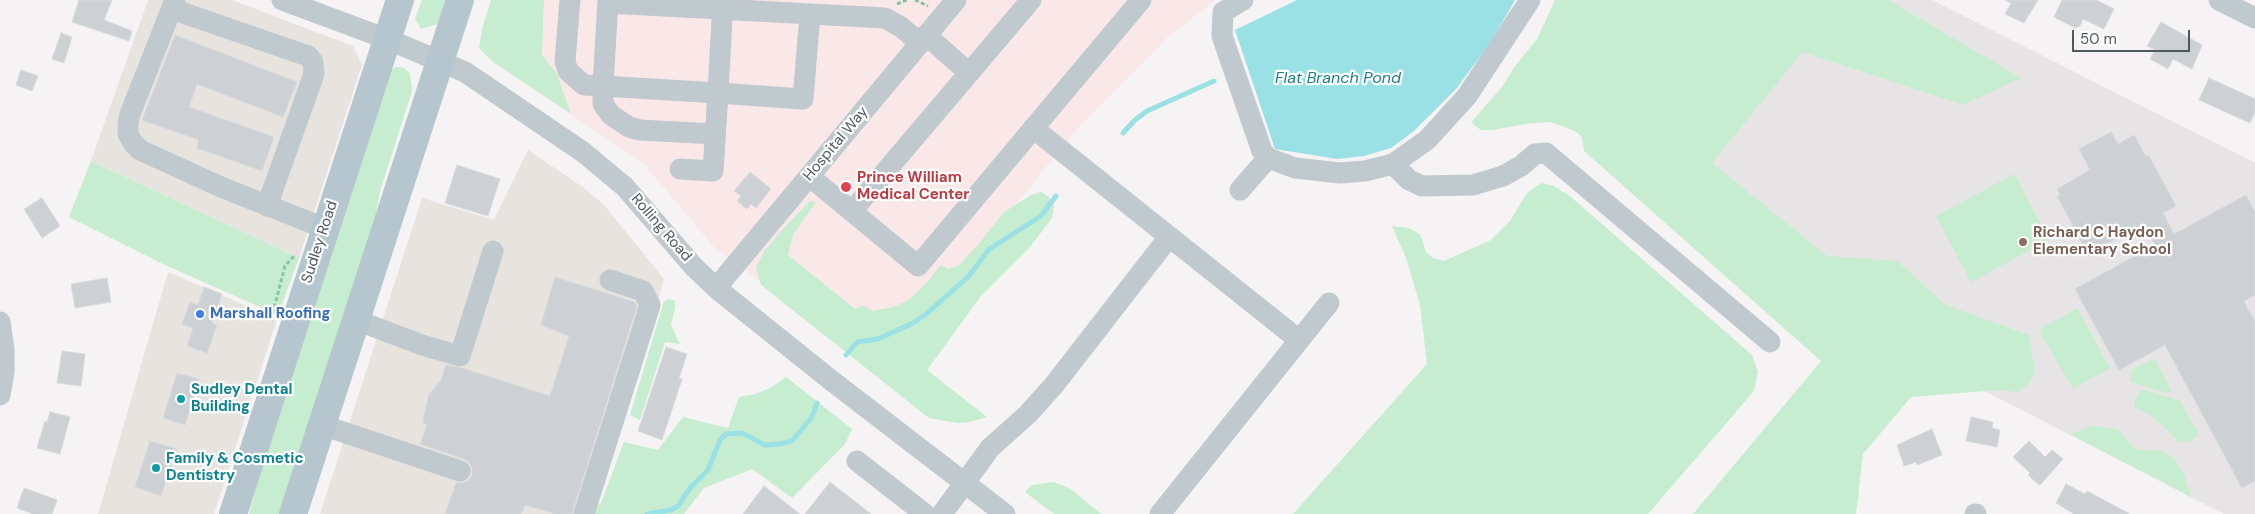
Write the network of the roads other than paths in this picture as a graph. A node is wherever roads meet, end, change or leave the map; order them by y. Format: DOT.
graph roads {
  1 [pos="282,0"];
  2 [pos="400,0"];
  3 [pos="460,0"];
  4 [pos="570,0"];
  5 [pos="956,0"];
  6 [pos="1031,0"];
  7 [pos="1141,0"];
  8 [pos="1243,0"];
  9 [pos="1530,0"];
  10 [pos="2219,0"];
  11 [pos="608,1"];
  12 [pos="667,3"];
  13 [pos="173,4"];
  14 [pos="723,5"];
  15 [pos="810,14"];
  16 [pos="2255,18"];
  17 [pos="387,39"];
  18 [pos="923,39"];
  19 [pos="440,61"];
  20 [pos="969,73"];
  21 [pos="602,86"];
  22 [pos="718,93"];
  23 [pos="1034,128"];
  24 [pos="715,134"];
  25 [pos="1268,158"];
  26 [pos="1393,164"];
  27 [pos="680,169"];
  28 [pos="809,176"];
  29 [pos="1240,190"];
  30 [pos="267,206"];
  31 [pos="852,211"];
  32 [pos="324,228"];
  33 [pos="1169,237"];
  34 [pos="492,251"];
  35 [pos="610,280"];
  36 [pos="716,288"];
  37 [pos="1329,303"];
  38 [pos="356,320"];
  39 [pos="0,322"];
  40 [pos="1299,340"];
  41 [pos="1770,342"];
  42 [pos="0,395"];
  43 [pos="322,425"];
  44 [pos="857,462"];
  45 [pos="460,470"];
  46 [pos="965,483"];
  47 [pos="233,514"];
  48 [pos="293,514"];
  49 [pos="584,514"];
  50 [pos="924,514"];
  51 [pos="942,514"];
  52 [pos="1004,514"];
  53 [pos="1160,514"];
  1 -- 17 [label="street, Rolling Road"];
  2 -- 17 [label="main road, Sudley Road"];
  3 -- 19 [label="main road"];
  4 -- 21 [label="street"];
  5 -- 18 [label="street, Hospital Way"];
  6 -- 20 [label="street"];
  7 -- 23 [label="street"];
  8 -- 25 [label="street"];
  9 -- 26 [label="street"];
  10 -- 16 [label="street"];
  11 -- 12 [label="street"];
  11 -- 21 [label="street"];
  12 -- 14 [label="street"];
  13 -- 30 [label="street"];
  13 -- 30 [label="street"];
  14 -- 15 [label="street"];
  14 -- 22 [label="street"];
  15 -- 18 [label="street"];
  15 -- 22 [label="street"];
  17 -- 19 [label="street, Rolling Road"];
  17 -- 32 [label="main road, Sudley Road"];
  18 -- 20 [label="street"];
  18 -- 28 [label="street, Hospital Way"];
  19 -- 36 [label="street, Rolling Road"];
  19 -- 38 [label="main road"];
  20 -- 31 [label="street"];
  21 -- 22 [label="street"];
  21 -- 24 [label="street"];
  22 -- 24 [label="street"];
  23 -- 31 [label="street"];
  23 -- 33 [label="street"];
  24 -- 27 [label="street"];
  25 -- 26 [label="street"];
  25 -- 29 [label="street"];
  26 -- 41 [label="street"];
  28 -- 31 [label="street"];
  28 -- 36 [label="street, Hospital Way"];
  30 -- 32 [label="street"];
  32 -- 47 [label="main road, Sudley Road"];
  33 -- 40 [label="street"];
  33 -- 46 [label="street"];
  34 -- 38 [label="street"];
  35 -- 49 [label="street"];
  36 -- 46 [label="street, Rolling Road"];
  37 -- 40 [label="street"];
  38 -- 43 [label="main road"];
  39 -- 42 [label="street"];
  40 -- 53 [label="street"];
  43 -- 45 [label="street"];
  43 -- 48 [label="main road"];
  44 -- 50 [label="street"];
  46 -- 51 [label="street"];
  46 -- 52 [label="street, Rolling Road"];
}
